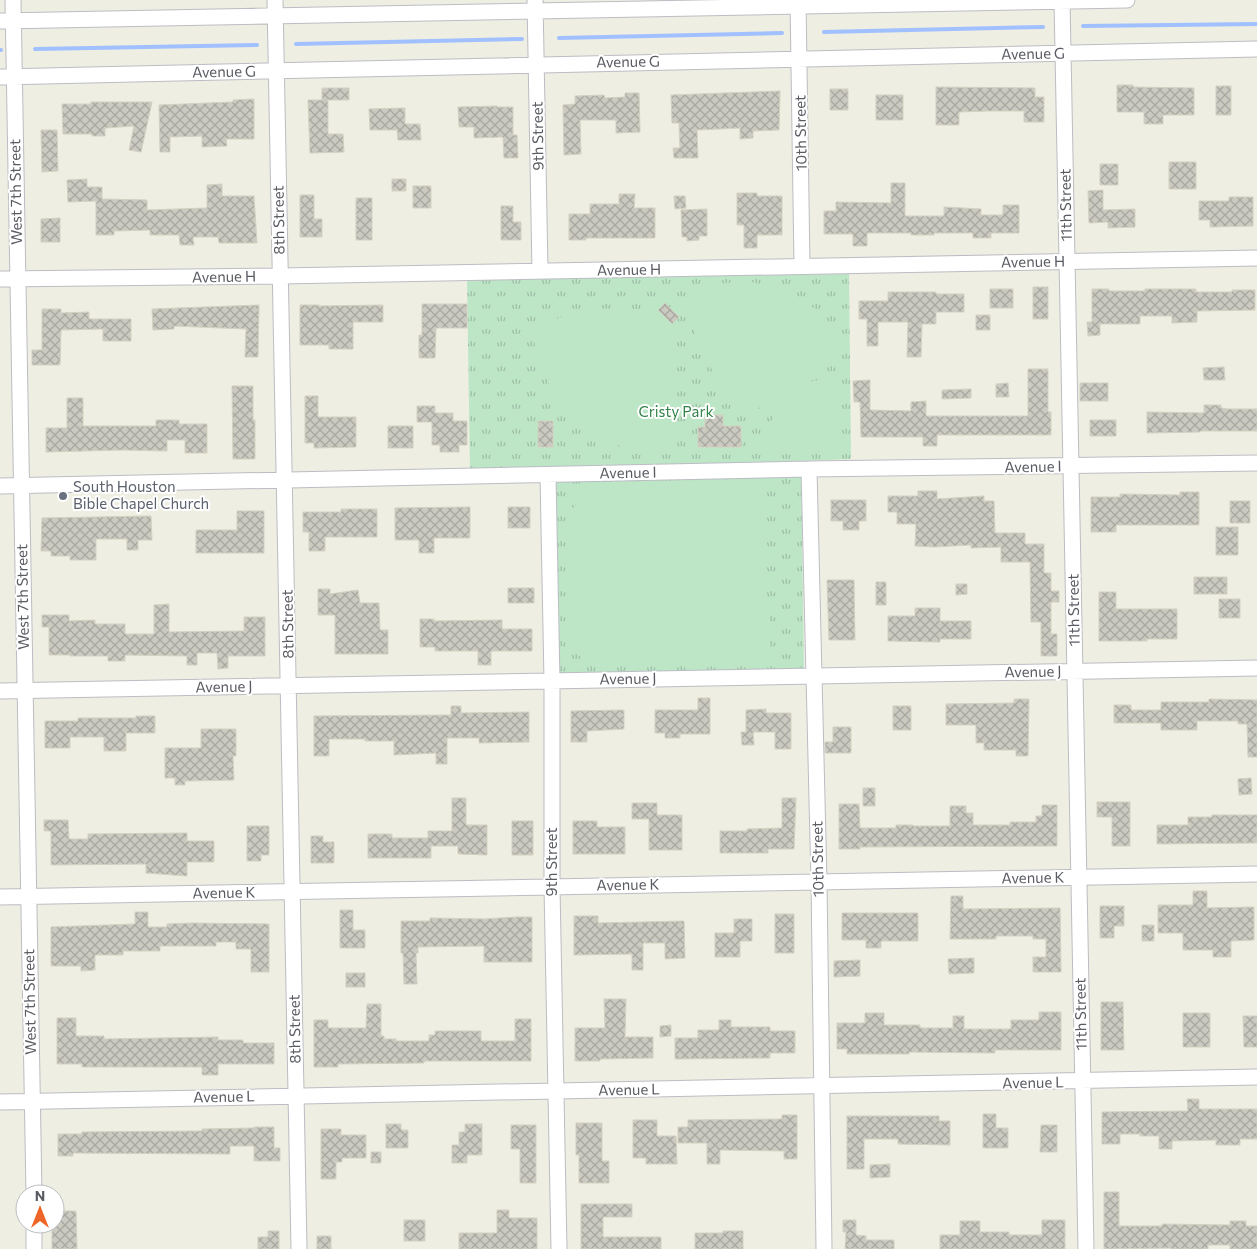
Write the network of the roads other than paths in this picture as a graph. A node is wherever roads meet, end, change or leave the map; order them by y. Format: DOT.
graph roads {
  1 [pos="13,0"];
  2 [pos="275,0"];
  3 [pos="1127,0"];
  4 [pos="1062,1"];
  5 [pos="798,3"];
  6 [pos="535,5"];
  7 [pos="276,16"];
  8 [pos="7,21"];
  9 [pos="1257,48"];
  10 [pos="1064,54"];
  11 [pos="800,58"];
  12 [pos="536,64"];
  13 [pos="276,71"];
  14 [pos="7,77"];
  15 [pos="1257,258"];
  16 [pos="1067,261"];
  17 [pos="802,266"];
  18 [pos="540,271"];
  19 [pos="281,276"];
  20 [pos="0,279"];
  21 [pos="18,279"];
  22 [pos="1257,463"];
  23 [pos="1071,466"];
  24 [pos="808,469"];
  25 [pos="548,475"];
  26 [pos="285,481"];
  27 [pos="0,486"];
  28 [pos="21,486"];
  29 [pos="1257,668"];
  30 [pos="1075,671"];
  31 [pos="813,676"];
  32 [pos="552,680"];
  33 [pos="289,686"];
  34 [pos="0,691"];
  35 [pos="24,691"];
  36 [pos="1257,874"];
  37 [pos="1079,877"];
  38 [pos="819,882"];
  39 [pos="552,887"];
  40 [pos="293,892"];
  41 [pos="28,896"];
  42 [pos="0,897"];
  43 [pos="1257,1077"];
  44 [pos="1082,1082"];
  45 [pos="822,1086"];
  46 [pos="556,1091"];
  47 [pos="296,1095"];
  48 [pos="0,1102"];
  49 [pos="33,1102"];
  50 [pos="34,1184"];
  51 [pos="34,1234"];
  52 [pos="34,1249"];
  53 [pos="299,1249"];
  54 [pos="559,1249"];
  55 [pos="824,1249"];
  56 [pos="1086,1249"];
  1 -- 8 [label="street, West 7th Street"];
  2 -- 7 [label="street, 8th Street"];
  3 -- 4 [label="street"];
  4 -- 5 [label="street"];
  4 -- 10 [label="street, 11th Street"];
  5 -- 6 [label="street"];
  5 -- 11 [label="street, 10th Street"];
  6 -- 7 [label="street"];
  6 -- 12 [label="street, 9th Street"];
  7 -- 8 [label="street"];
  7 -- 13 [label="street, 8th Street"];
  8 -- 14 [label="street, West 7th Street"];
  9 -- 10 [label="street, Avenue G"];
  10 -- 11 [label="street, Avenue G"];
  10 -- 16 [label="street, 11th Street"];
  11 -- 12 [label="street, Avenue G"];
  11 -- 17 [label="street, 10th Street"];
  12 -- 13 [label="street, Avenue G"];
  12 -- 18 [label="street, 9th Street"];
  13 -- 14 [label="street, Avenue G"];
  13 -- 19 [label="street, 8th Street"];
  14 -- 21 [label="street, West 7th Street"];
  15 -- 16 [label="street, Avenue H"];
  16 -- 17 [label="street, Avenue H"];
  16 -- 23 [label="street, 11th Street"];
  17 -- 18 [label="street, Avenue H"];
  18 -- 19 [label="street, Avenue H"];
  19 -- 21 [label="street, Avenue H"];
  19 -- 26 [label="street, 8th Street"];
  20 -- 21 [label="street, Avenue H"];
  21 -- 28 [label="street, West 7th Street"];
  22 -- 23 [label="street, Avenue I"];
  23 -- 24 [label="street, Avenue I"];
  23 -- 30 [label="street, 11th Street"];
  24 -- 25 [label="street, Avenue I"];
  24 -- 31 [label="street, 10th Street"];
  25 -- 26 [label="street, Avenue I"];
  25 -- 32 [label="street, 9th Street"];
  26 -- 28 [label="street, Avenue I"];
  26 -- 33 [label="street, 8th Street"];
  27 -- 28 [label="street, Avenue I"];
  28 -- 35 [label="street, West 7th Street"];
  29 -- 30 [label="street, Avenue J"];
  30 -- 31 [label="street, Avenue J"];
  30 -- 37 [label="street, 11th Street"];
  31 -- 32 [label="street, Avenue J"];
  31 -- 38 [label="street, 10th Street"];
  32 -- 33 [label="street, Avenue J"];
  32 -- 39 [label="street, 9th Street"];
  33 -- 35 [label="street, Avenue J"];
  33 -- 40 [label="street, 8th Street"];
  34 -- 35 [label="street, Avenue J"];
  35 -- 41 [label="street, West 7th Street"];
  36 -- 37 [label="street, Avenue K"];
  37 -- 38 [label="street, Avenue K"];
  37 -- 44 [label="street, 11th Street"];
  38 -- 39 [label="street, Avenue K"];
  38 -- 45 [label="street, 10th Street"];
  39 -- 40 [label="street, Avenue K"];
  39 -- 46 [label="street, 9th Street"];
  40 -- 41 [label="street, Avenue K"];
  40 -- 47 [label="street, 8th Street"];
  41 -- 42 [label="street, Avenue K"];
  41 -- 49 [label="street, West 7th Street"];
  43 -- 44 [label="street, Avenue L"];
  44 -- 45 [label="street, Avenue L"];
  44 -- 56 [label="street, 11th Street"];
  45 -- 46 [label="street, Avenue L"];
  45 -- 55 [label="street, 10th Street"];
  46 -- 47 [label="street, Avenue L"];
  46 -- 54 [label="street, 9th Street"];
  47 -- 49 [label="street, Avenue L"];
  47 -- 53 [label="street, 8th Street"];
  48 -- 49 [label="street, Avenue L"];
  49 -- 50 [label="street, West 7th Street"];
  51 -- 52 [label="street"];
}
